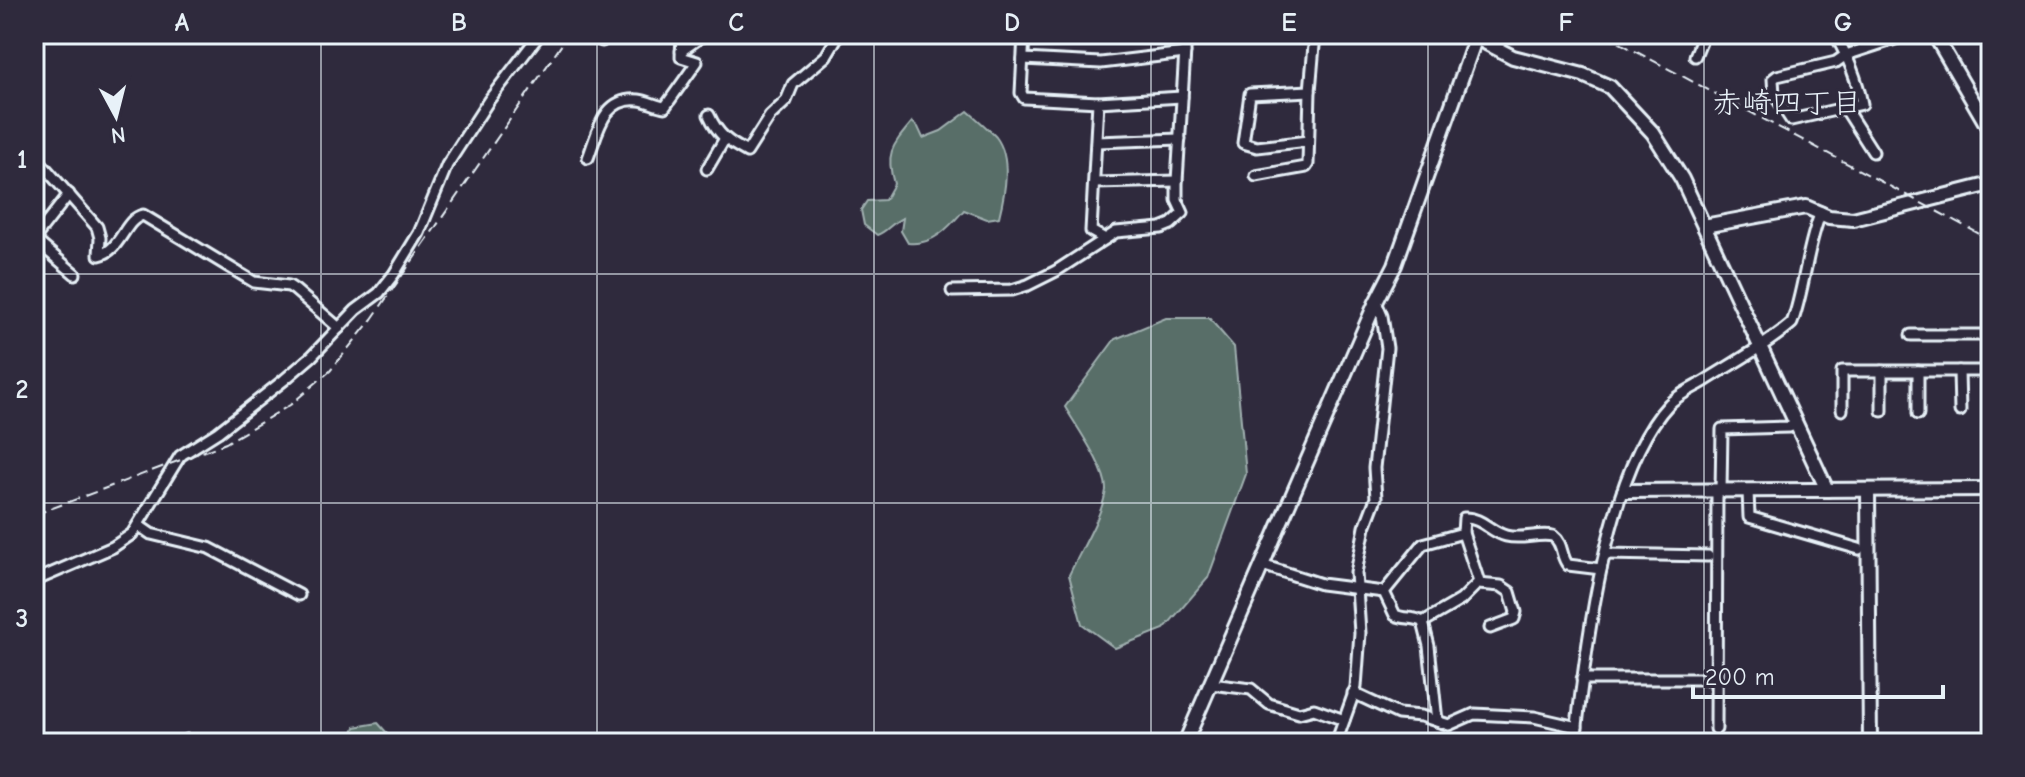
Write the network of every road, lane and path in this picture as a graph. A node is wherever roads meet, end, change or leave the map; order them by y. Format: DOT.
graph roads {
  1 [pos="540,34"];
  2 [pos="682,34"];
  3 [pos="705,34"];
  4 [pos="839,34"];
  5 [pos="1024,34"];
  6 [pos="1186,34"];
  7 [pos="1315,34"];
  8 [pos="1704,34"];
  9 [pos="1835,34"];
  10 [pos="1910,34"];
  11 [pos="1934,34"];
  12 [pos="1472,36"];
  13 [pos="681,51"];
  14 [pos="1185,53"];
  15 [pos="1846,55"];
  16 [pos="1695,56"];
  17 [pos="1023,59"];
  18 [pos="1310,91"];
  19 [pos="1182,97"];
  20 [pos="1098,102"];
  21 [pos="1845,108"];
  22 [pos="709,115"];
  23 [pos="1991,132"];
  24 [pos="1180,139"];
  25 [pos="724,140"];
  26 [pos="1308,141"];
  27 [pos="1097,142"];
  28 [pos="1873,152"];
  29 [pos="34,155"];
  30 [pos="588,158"];
  31 [pos="707,169"];
  32 [pos="1256,176"];
  33 [pos="1177,181"];
  34 [pos="1095,183"];
  35 [pos="1991,184"];
  36 [pos="69,194"];
  37 [pos="1821,212"];
  38 [pos="1704,226"];
  39 [pos="34,239"];
  40 [pos="1105,239"];
  41 [pos="75,274"];
  42 [pos="952,291"];
  43 [pos="1376,302"];
  44 [pos="339,328"];
  45 [pos="1911,335"];
  46 [pos="1991,335"];
  47 [pos="1760,345"];
  48 [pos="1882,371"];
  49 [pos="1918,371"];
  50 [pos="1959,371"];
  51 [pos="1991,371"];
  52 [pos="1842,410"];
  53 [pos="1882,411"];
  54 [pos="1960,411"];
  55 [pos="1918,414"];
  56 [pos="1797,424"];
  57 [pos="1991,489"];
  58 [pos="1827,490"];
  59 [pos="1868,490"];
  60 [pos="1624,491"];
  61 [pos="1719,491"];
  62 [pos="1748,491"];
  63 [pos="138,525"];
  64 [pos="1463,533"];
  65 [pos="1859,549"];
  66 [pos="1409,550"];
  67 [pos="1606,554"];
  68 [pos="1708,556"];
  69 [pos="1262,565"];
  70 [pos="1601,569"];
  71 [pos="1398,574"];
  72 [pos="34,581"];
  73 [pos="1478,584"];
  74 [pos="1356,588"];
  75 [pos="1384,592"];
  76 [pos="299,595"];
  77 [pos="1423,622"];
  78 [pos="1490,628"];
  79 [pos="1582,679"];
  80 [pos="1716,679"];
  81 [pos="1211,684"];
  82 [pos="1353,693"];
  83 [pos="1344,720"];
  84 [pos="1437,721"];
  85 [pos="1577,727"];
  86 [pos="1716,729"];
  87 [pos="179,743"];
  88 [pos="188,743"];
  89 [pos="1185,743"];
  90 [pos="1336,743"];
  91 [pos="1575,743"];
  92 [pos="1870,743"];
  1 -- 44 [label="street"];
  2 -- 13 [label="street"];
  3 -- 13 [label="street"];
  4 -- 25 [label="street"];
  5 -- 17 [label="street"];
  6 -- 14 [label="street"];
  7 -- 18 [label="street"];
  8 -- 16 [label="street"];
  9 -- 15 [label="street"];
  10 -- 15 [label="street"];
  11 -- 23 [label="street"];
  12 -- 38 [label="street"];
  12 -- 43 [label="street"];
  13 -- 30 [label="street"];
  14 -- 17 [label="street"];
  14 -- 19 [label="street"];
  15 -- 21 [label="street"];
  15 -- 21 [label="street"];
  17 -- 20 [label="street"];
  18 -- 26 [label="street"];
  18 -- 26 [label="street"];
  19 -- 20 [label="street"];
  19 -- 24 [label="street"];
  20 -- 27 [label="street"];
  21 -- 28 [label="street"];
  22 -- 25 [label="street"];
  24 -- 27 [label="street"];
  24 -- 33 [label="street"];
  25 -- 31 [label="street"];
  26 -- 32 [label="street"];
  27 -- 34 [label="street"];
  29 -- 36 [label="street"];
  33 -- 34 [label="street"];
  33 -- 40 [label="street"];
  34 -- 40 [label="street"];
  35 -- 37 [label="street"];
  36 -- 39 [label="street"];
  36 -- 44 [label="street"];
  37 -- 38 [label="street"];
  37 -- 47 [label="street"];
  38 -- 47 [label="street"];
  39 -- 41 [label="street"];
  40 -- 42 [label="street"];
  43 -- 69 [label="street"];
  43 -- 74 [label="street"];
  44 -- 63 [label="street"];
  45 -- 46 [label="street"];
  47 -- 56 [label="street"];
  47 -- 60 [label="street"];
  48 -- 49 [label="street"];
  48 -- 52 [label="street"];
  48 -- 53 [label="street"];
  49 -- 50 [label="street"];
  49 -- 55 [label="street"];
  50 -- 51 [label="street"];
  50 -- 54 [label="street"];
  56 -- 58 [label="street"];
  56 -- 61 [label="street"];
  57 -- 59 [label="street"];
  58 -- 59 [label="street"];
  58 -- 62 [label="street"];
  59 -- 92 [label="street"];
  60 -- 61 [label="street"];
  60 -- 67 [label="street"];
  61 -- 62 [label="street"];
  61 -- 80 [label="street"];
  62 -- 65 [label="street"];
  63 -- 72 [label="street"];
  63 -- 76 [label="street"];
  64 -- 70 [label="street"];
  64 -- 71 [label="street"];
  64 -- 73 [label="street"];
  66 -- 71 [label="street"];
  67 -- 68 [label="street"];
  67 -- 70 [label="street"];
  69 -- 74 [label="street"];
  69 -- 81 [label="street"];
  70 -- 79 [label="street"];
  71 -- 75 [label="street"];
  73 -- 77 [label="street"];
  73 -- 78 [label="street"];
  74 -- 75 [label="street"];
  74 -- 82 [label="street"];
  75 -- 77 [label="street"];
  77 -- 84 [label="street"];
  79 -- 80 [label="street"];
  79 -- 85 [label="street"];
  80 -- 86 [label="street"];
  81 -- 83 [label="street"];
  81 -- 89 [label="street"];
  82 -- 83 [label="street"];
  82 -- 84 [label="street"];
  83 -- 90 [label="street"];
  84 -- 85 [label="street"];
  85 -- 91 [label="street"];
  87 -- 88 [label="street"];
}
